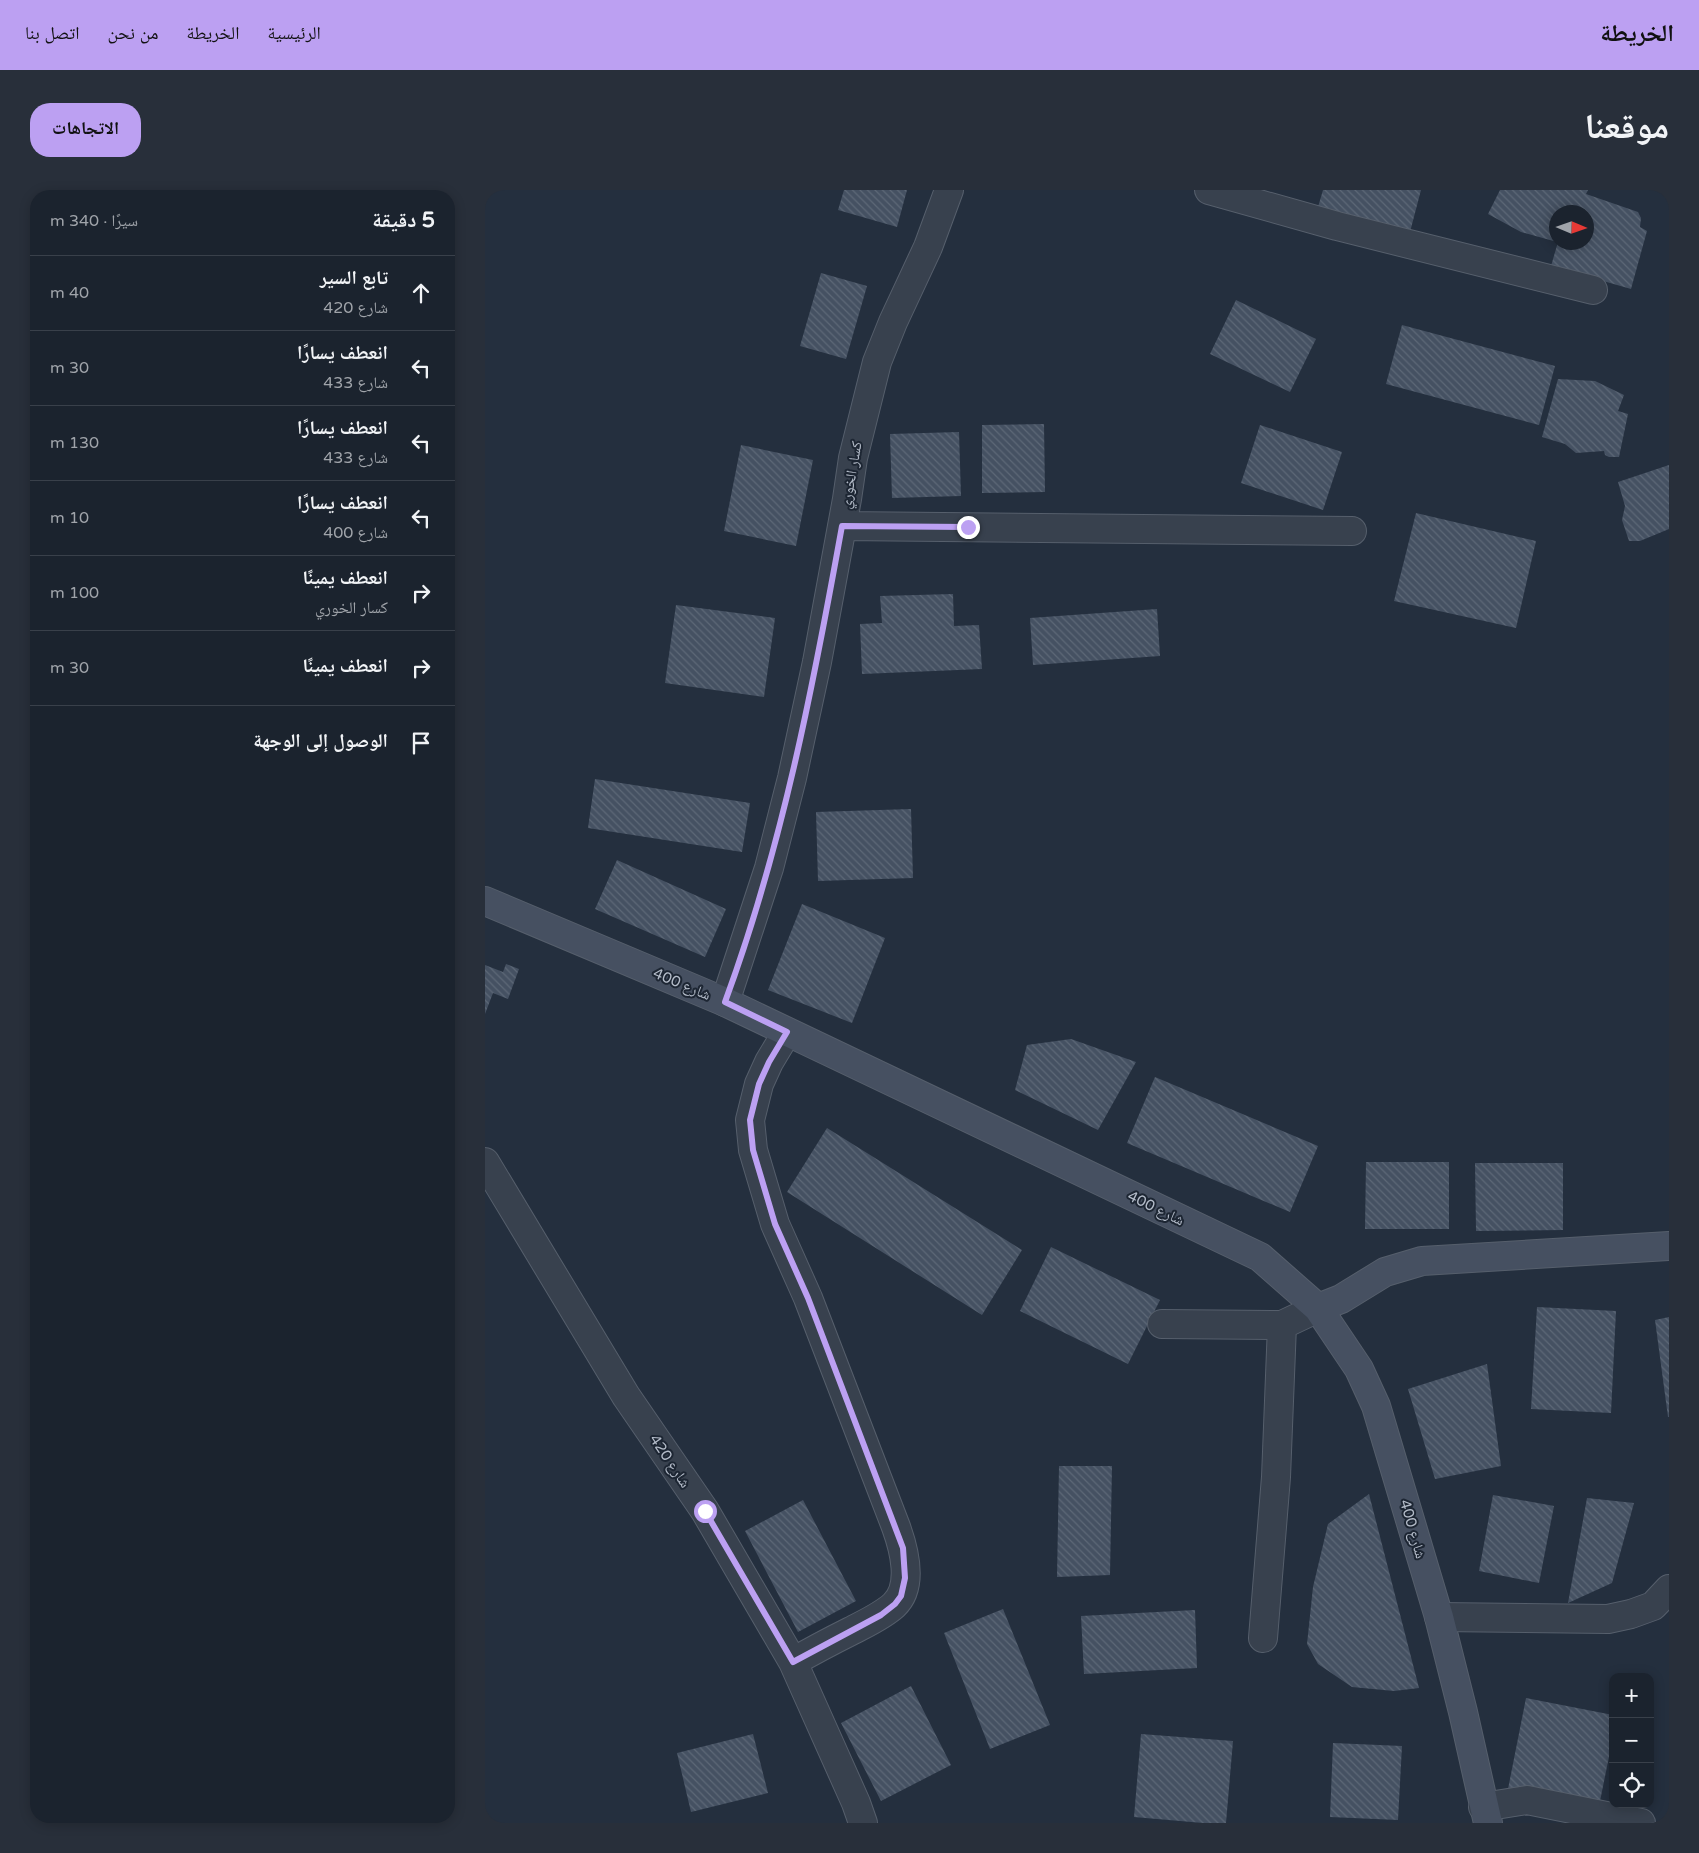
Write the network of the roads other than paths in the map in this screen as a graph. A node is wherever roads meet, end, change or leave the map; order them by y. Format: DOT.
graph roads {
  1 [pos="949,190"];
  2 [pos="1209,190"];
  3 [pos="1593,290"];
  4 [pos="842,526"];
  5 [pos="1352,531"];
  6 [pos="485,902"];
  7 [pos="725,1002"];
  8 [pos="787,1032"];
  9 [pos="485,1162"];
  10 [pos="1669,1246"];
  11 [pos="1318,1308"];
  12 [pos="1162,1324"];
  13 [pos="1282,1325"];
  14 [pos="1669,1588"];
  15 [pos="1439,1617"];
  16 [pos="1263,1638"];
  17 [pos="793,1662"];
  18 [pos="1485,1815"];
  19 [pos="863,1823"];
  20 [pos="1641,1823"];
  1 -- 4 [label="street, كسار الخوري"];
  2 -- 3 [label="street"];
  4 -- 5 [label="street"];
  4 -- 7 [label="street, كسار الخوري"];
  6 -- 7 [label="main road, شارع 400"];
  7 -- 8 [label="main road, شارع 400"];
  8 -- 11 [label="main road, شارع 400"];
  8 -- 17 [label="street"];
  9 -- 17 [label="street, شارع 420"];
  10 -- 11 [label="main road"];
  11 -- 13 [label="street"];
  11 -- 15 [label="main road, شارع 400"];
  12 -- 13 [label="street"];
  13 -- 16 [label="street"];
  14 -- 15 [label="street"];
  15 -- 18 [label="main road, شارع 400"];
  17 -- 19 [label="street, شارع 420"];
  18 -- 20 [label="street"];
}
